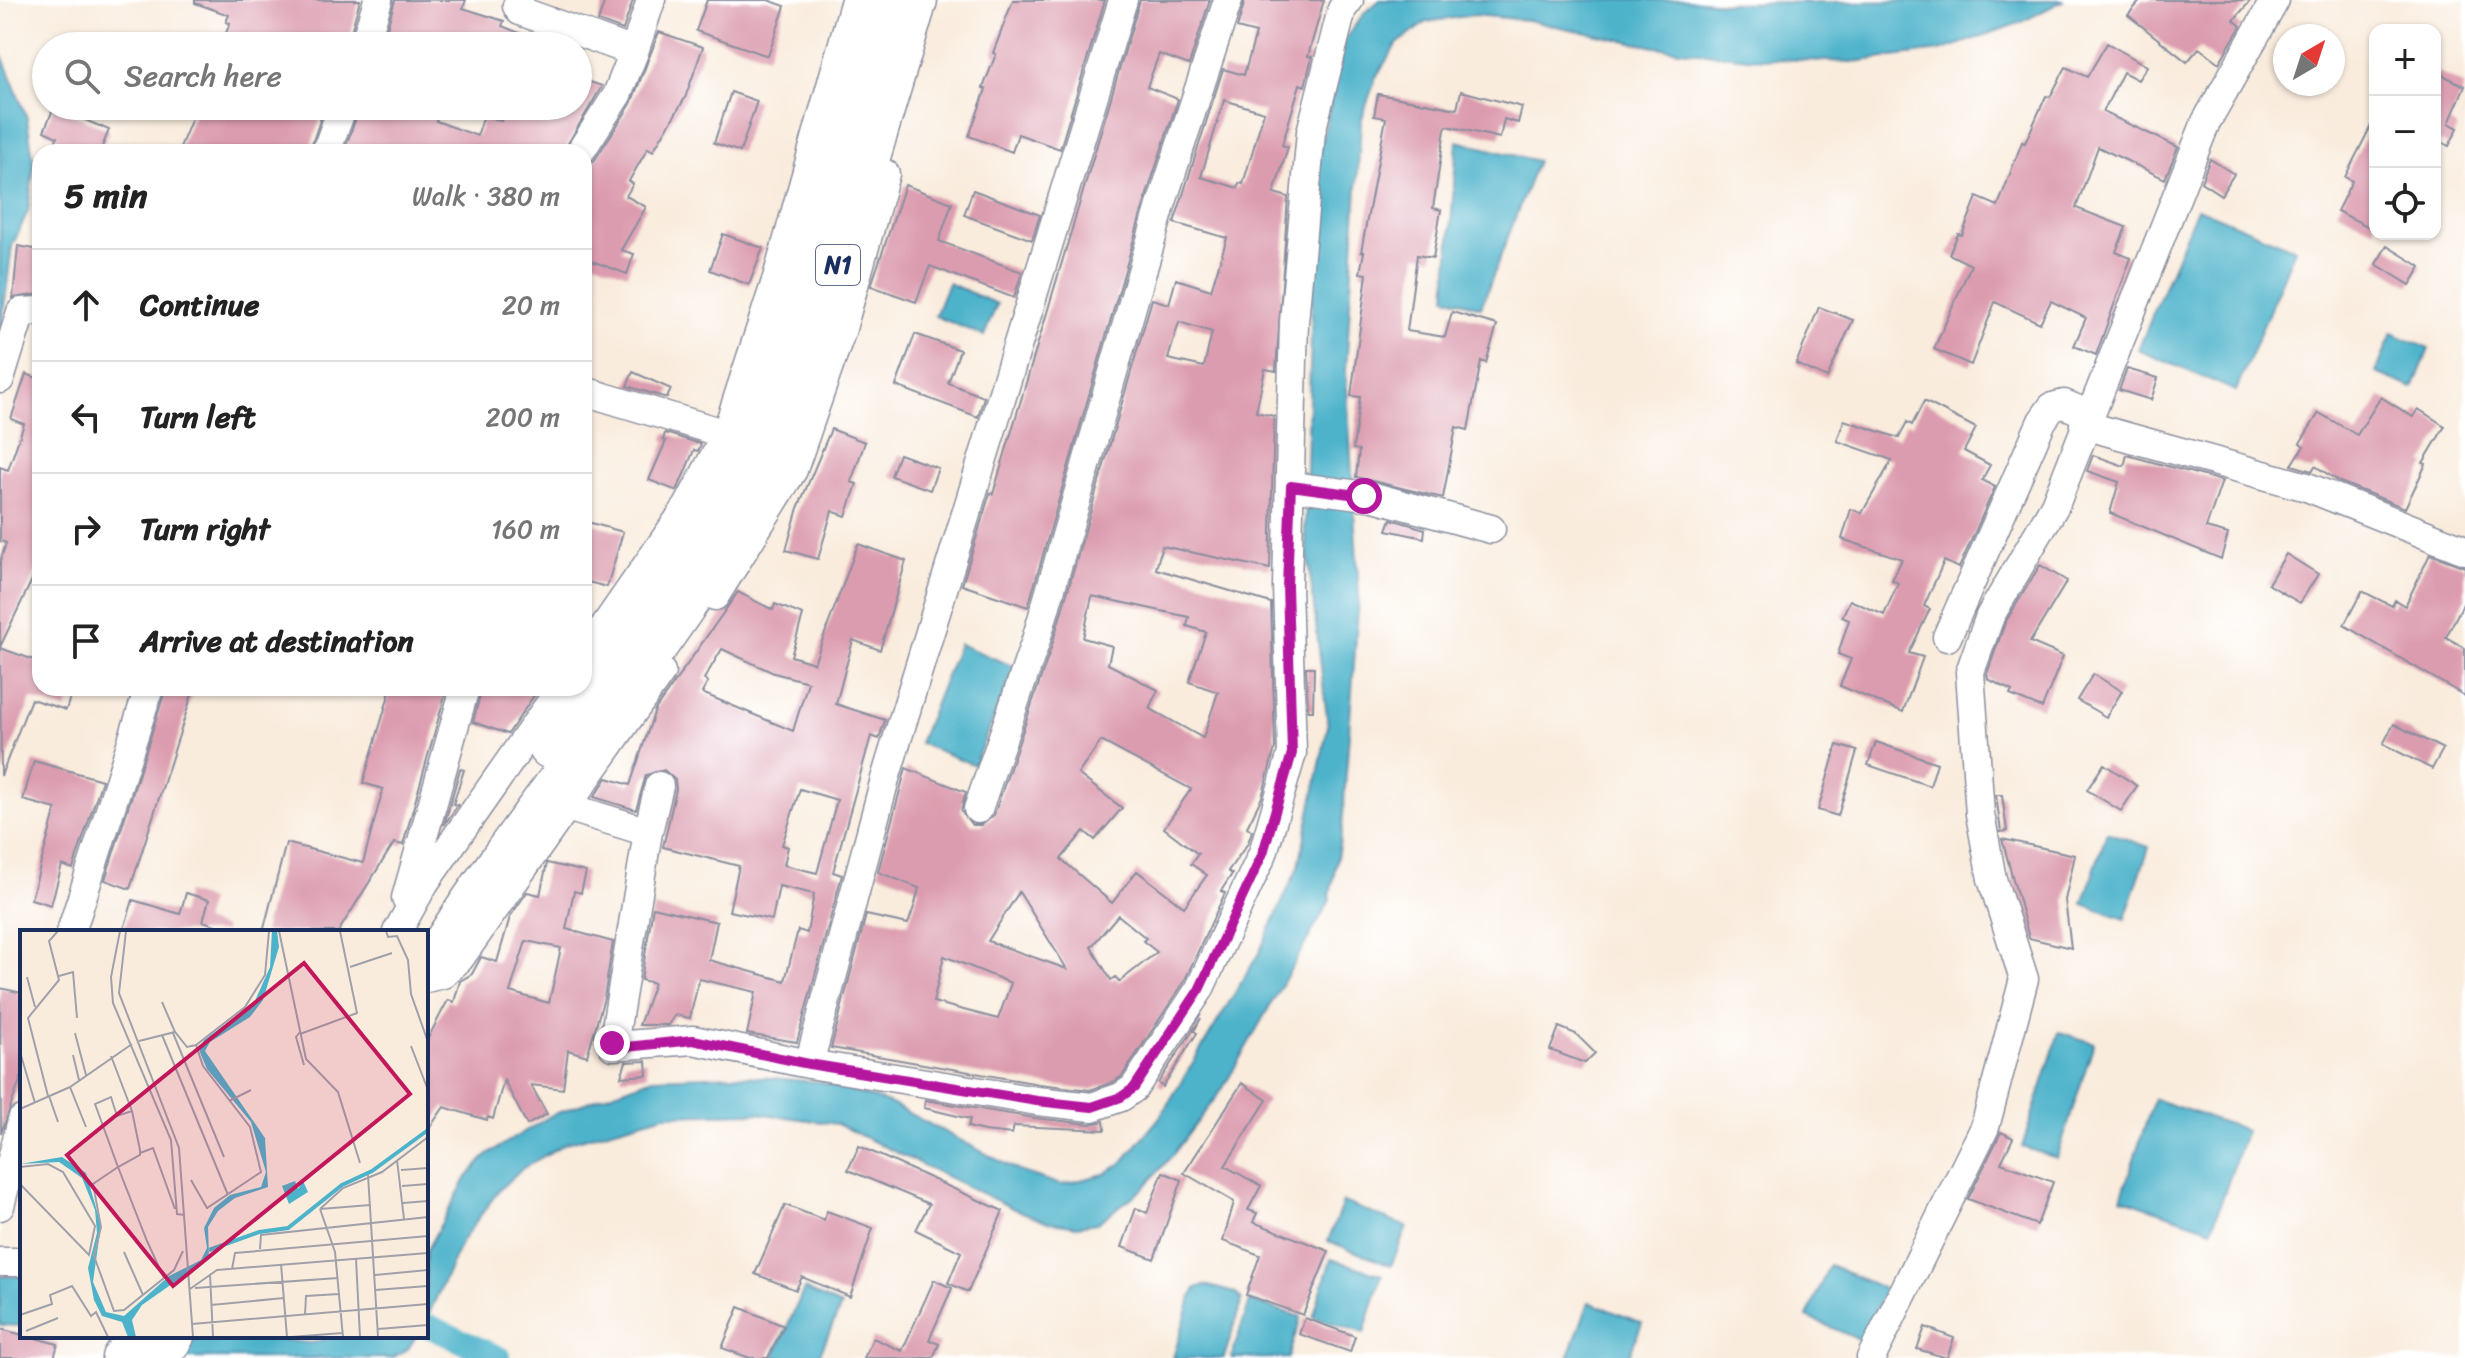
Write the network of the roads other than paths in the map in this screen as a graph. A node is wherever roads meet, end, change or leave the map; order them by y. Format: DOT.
graph roads {
  1 [pos="378,0"];
  2 [pos="519,0"];
  3 [pos="651,0"];
  4 [pos="855,0"];
  5 [pos="883,0"];
  6 [pos="917,0"];
  7 [pos="934,0"];
  8 [pos="1123,0"];
  9 [pos="1228,0"];
  10 [pos="1349,0"];
  11 [pos="2275,0"];
  12 [pos="368,32"];
  13 [pos="578,32"];
  14 [pos="592,37"];
  15 [pos="634,52"];
  16 [pos="338,120"];
  17 [pos="329,144"];
  18 [pos="585,144"];
  19 [pos="32,311"];
  20 [pos="0,379"];
  21 [pos="592,393"];
  22 [pos="2086,420"];
  23 [pos="726,434"];
  24 [pos="1296,486"];
  25 [pos="1491,529"];
  26 [pos="2465,550"];
  27 [pos="643,592"];
  28 [pos="1947,637"];
  29 [pos="644,680"];
  30 [pos="592,690"];
  31 [pos="592,692"];
  32 [pos="146,696"];
  33 [pos="463,696"];
  34 [pos="588,696"];
  35 [pos="589,696"];
  36 [pos="590,696"];
  37 [pos="659,786"];
  38 [pos="567,807"];
  39 [pos="978,809"];
  40 [pos="648,832"];
  41 [pos="72,930"];
  42 [pos="405,930"];
  43 [pos="406,930"];
  44 [pos="428,968"];
  45 [pos="428,978"];
  46 [pos="809,1064"];
  47 [pos="20,1128"];
  48 [pos="0,1206"];
  49 [pos="137,1338"];
  50 [pos="173,1338"];
  51 [pos="122,1358"];
  52 [pos="159,1358"];
  53 [pos="1871,1358"];
  1 -- 12 [label="street"];
  2 -- 13 [label="street"];
  3 -- 15 [label="street"];
  4 -- 23 [label="street"];
  5 -- 27 [label="highway, N1"];
  6 -- 29 [label="highway, N1"];
  7 -- 29 [label="street"];
  8 -- 46 [label="street"];
  9 -- 39 [label="street"];
  10 -- 24 [label="street"];
  11 -- 22 [label="street"];
  14 -- 15 [label="street"];
  15 -- 18 [label="street"];
  16 -- 17 [label="street"];
  19 -- 20 [label="street"];
  21 -- 23 [label="street"];
  22 -- 26 [label="street"];
  22 -- 28 [label="street"];
  22 -- 53 [label="street"];
  23 -- 27 [label="street"];
  24 -- 25 [label="street"];
  24 -- 46 [label="street"];
  27 -- 30 [label="highway, N1"];
  29 -- 31 [label="highway, N1"];
  32 -- 41 [label="street"];
  33 -- 42 [label="street"];
  34 -- 43 [label="highway, N1"];
  35 -- 44 [label="highway, N1"];
  36 -- 38 [label="street"];
  37 -- 40 [label="street"];
  38 -- 40 [label="street"];
  38 -- 45 [label="street"];
  40 -- 46 [label="street"];
  47 -- 48 [label="street"];
  49 -- 51 [label="highway"];
  50 -- 52 [label="highway"];
}
